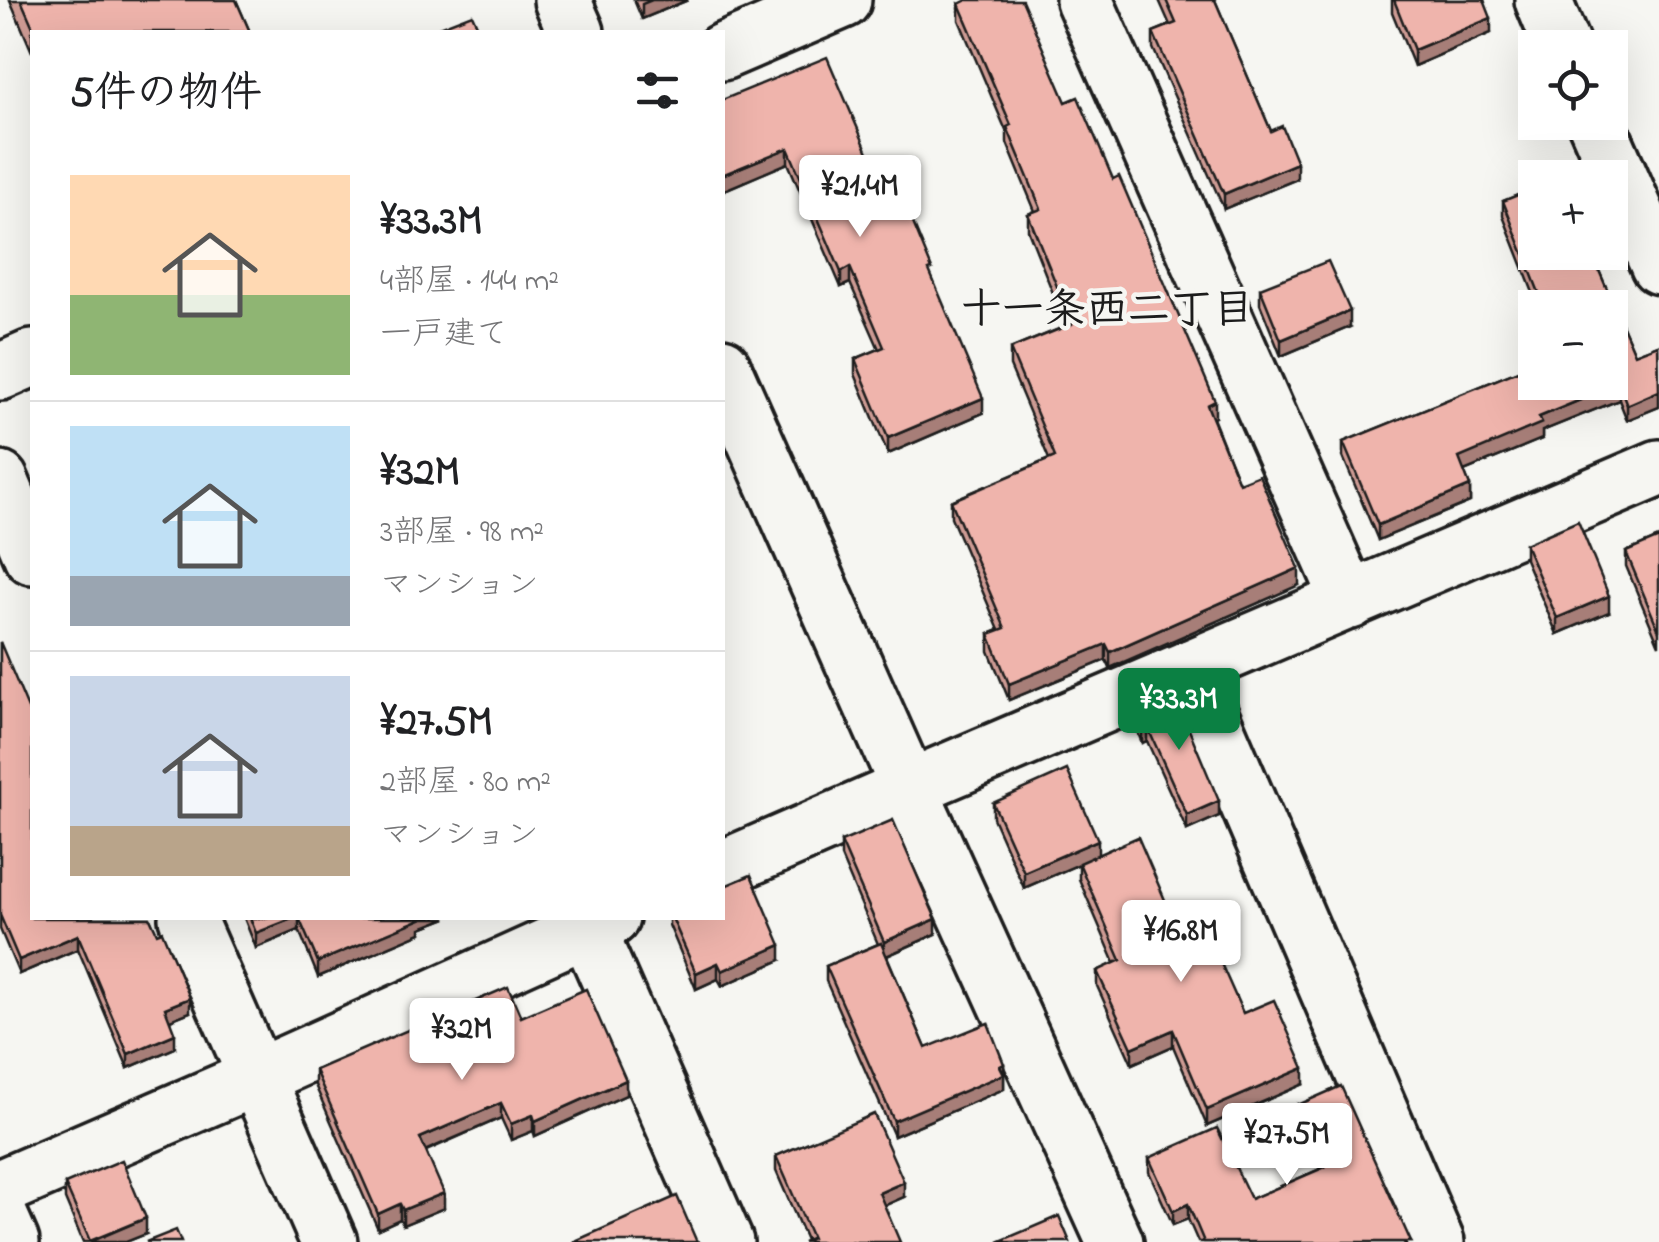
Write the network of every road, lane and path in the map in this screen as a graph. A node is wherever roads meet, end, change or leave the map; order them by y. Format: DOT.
graph roads {
  1 [pos="562,0"];
  2 [pos="844,0"];
  3 [pos="1084,0"];
  4 [pos="1542,0"];
  5 [pos="575,30"];
  6 [pos="1556,30"];
  7 [pos="725,51"];
  8 [pos="1604,140"];
  9 [pos="1659,266"];
  10 [pos="30,359"];
  11 [pos="0,372"];
  12 [pos="725,373"];
  13 [pos="1659,468"];
  14 [pos="0,480"];
  15 [pos="30,551"];
  16 [pos="1350,601"];
  17 [pos="1190,668"];
  18 [pos="909,788"];
  19 [pos="725,868"];
  20 [pos="187,920"];
  21 [pos="599,923"];
  22 [pos="255,1078"];
  23 [pos="0,1188"];
  24 [pos="0,1216"];
  25 [pos="11,1242"];
  26 [pos="329,1242"];
  27 [pos="725,1242"];
  28 [pos="1115,1242"];
  29 [pos="1436,1242"];
  1 -- 5 [label="street"];
  2 -- 7 [label="street"];
  3 -- 16 [label="street"];
  4 -- 6 [label="street"];
  8 -- 9 [label="street"];
  10 -- 11 [label="street"];
  12 -- 18 [label="street"];
  13 -- 16 [label="street"];
  14 -- 15 [label="street"];
  16 -- 17 [label="street"];
  17 -- 18 [label="street"];
  17 -- 29 [label="street"];
  18 -- 19 [label="street"];
  18 -- 28 [label="street"];
  20 -- 22 [label="street"];
  21 -- 22 [label="street"];
  21 -- 27 [label="street"];
  22 -- 23 [label="street"];
  22 -- 26 [label="street"];
  24 -- 25 [label="street"];
}
